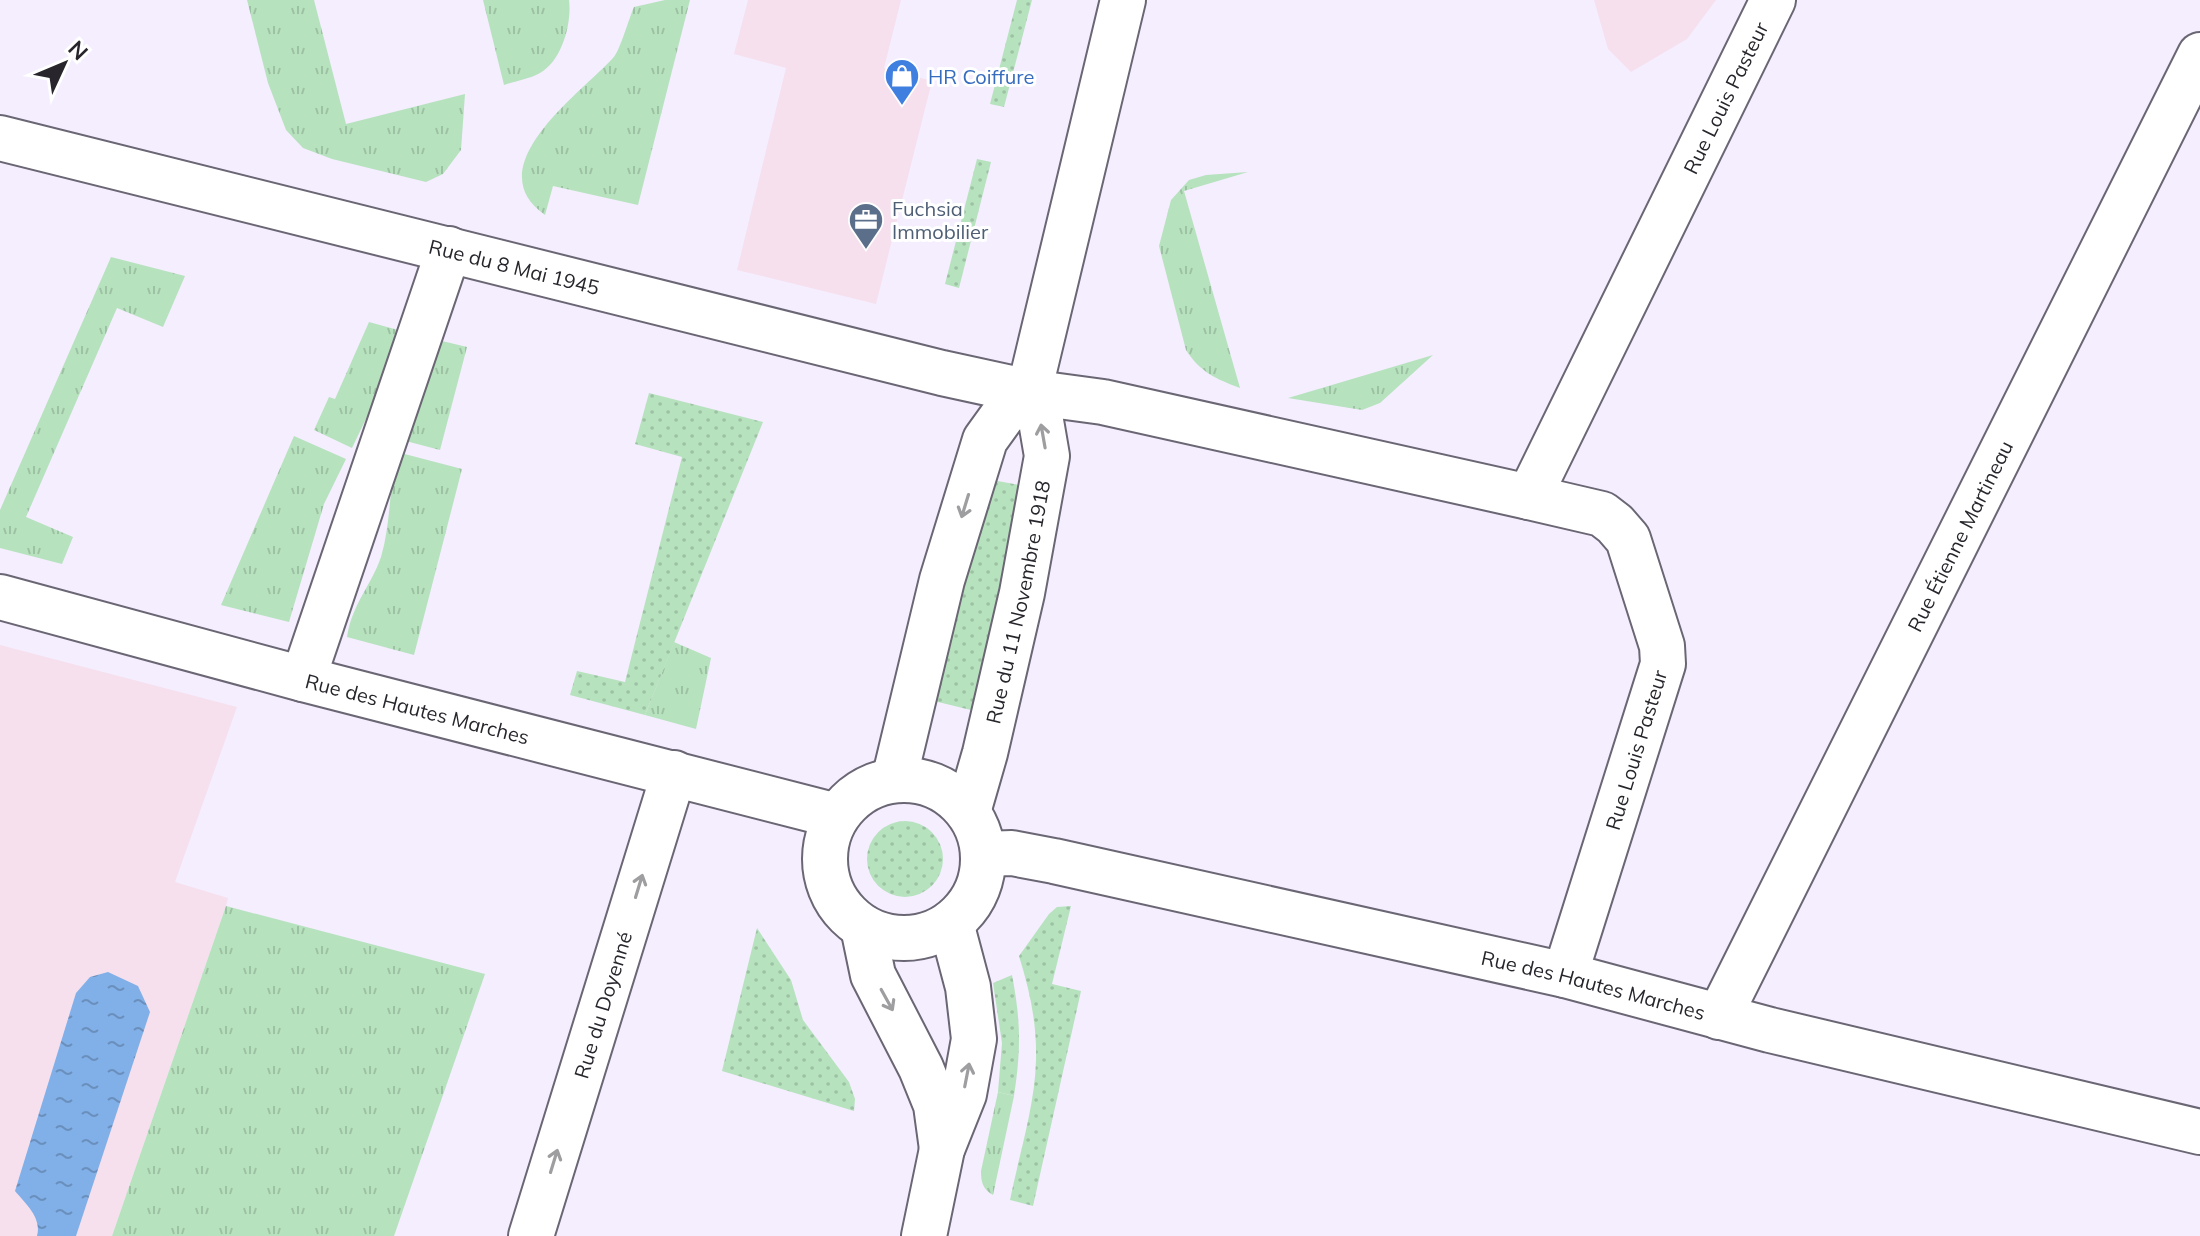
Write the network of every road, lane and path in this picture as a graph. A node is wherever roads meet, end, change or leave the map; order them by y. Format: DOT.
graph roads {
  1 [pos="1123,0"];
  2 [pos="1773,0"];
  3 [pos="2200,55"];
  4 [pos="0,138"];
  5 [pos="449,249"];
  6 [pos="1029,392"];
  7 [pos="1529,497"];
  8 [pos="0,597"];
  9 [pos="303,679"];
  10 [pos="674,773"];
  11 [pos="894,780"];
  12 [pos="968,812"];
  13 [pos="837,816"];
  14 [pos="984,854"];
  15 [pos="951,923"];
  16 [pos="863,927"];
  17 [pos="1565,975"];
  18 [pos="1719,1017"];
  19 [pos="2200,1132"];
  20 [pos="942,1149"];
  21 [pos="531,1236"];
  22 [pos="924,1236"];
  1 -- 6 [label="street"];
  2 -- 7 [label="street, Rue Louis Pasteur"];
  3 -- 18 [label="street, Rue Étienne Martineau"];
  4 -- 5 [label="street, Rue du 8 Mai 1945"];
  5 -- 6 [label="street, Rue du 8 Mai 1945"];
  5 -- 9 [label="street"];
  6 -- 7 [label="street, Rue Louis Pasteur"];
  6 -- 11 [label="street, one-way"];
  12 -- 6 [label="street, Rue du 11 Novembre 1918, one-way"];
  7 -- 17 [label="street, Rue Louis Pasteur"];
  8 -- 9 [label="street, Rue des Hautes Marches"];
  9 -- 10 [label="street, Rue des Hautes Marches"];
  10 -- 13 [label="street, Rue des Hautes Marches"];
  21 -- 10 [label="street, Rue du Doyenné, one-way"];
  11 -- 12 [label="street"];
  11 -- 13 [label="street"];
  12 -- 14 [label="street"];
  13 -- 16 [label="street"];
  14 -- 15 [label="street"];
  14 -- 17 [label="street, Rue des Hautes Marches"];
  15 -- 16 [label="street"];
  20 -- 15 [label="street, one-way"];
  16 -- 20 [label="street, one-way"];
  17 -- 18 [label="street, Rue des Hautes Marches"];
  18 -- 19 [label="street, Rue des Hautes Marches"];
  20 -- 22 [label="street"];
}
